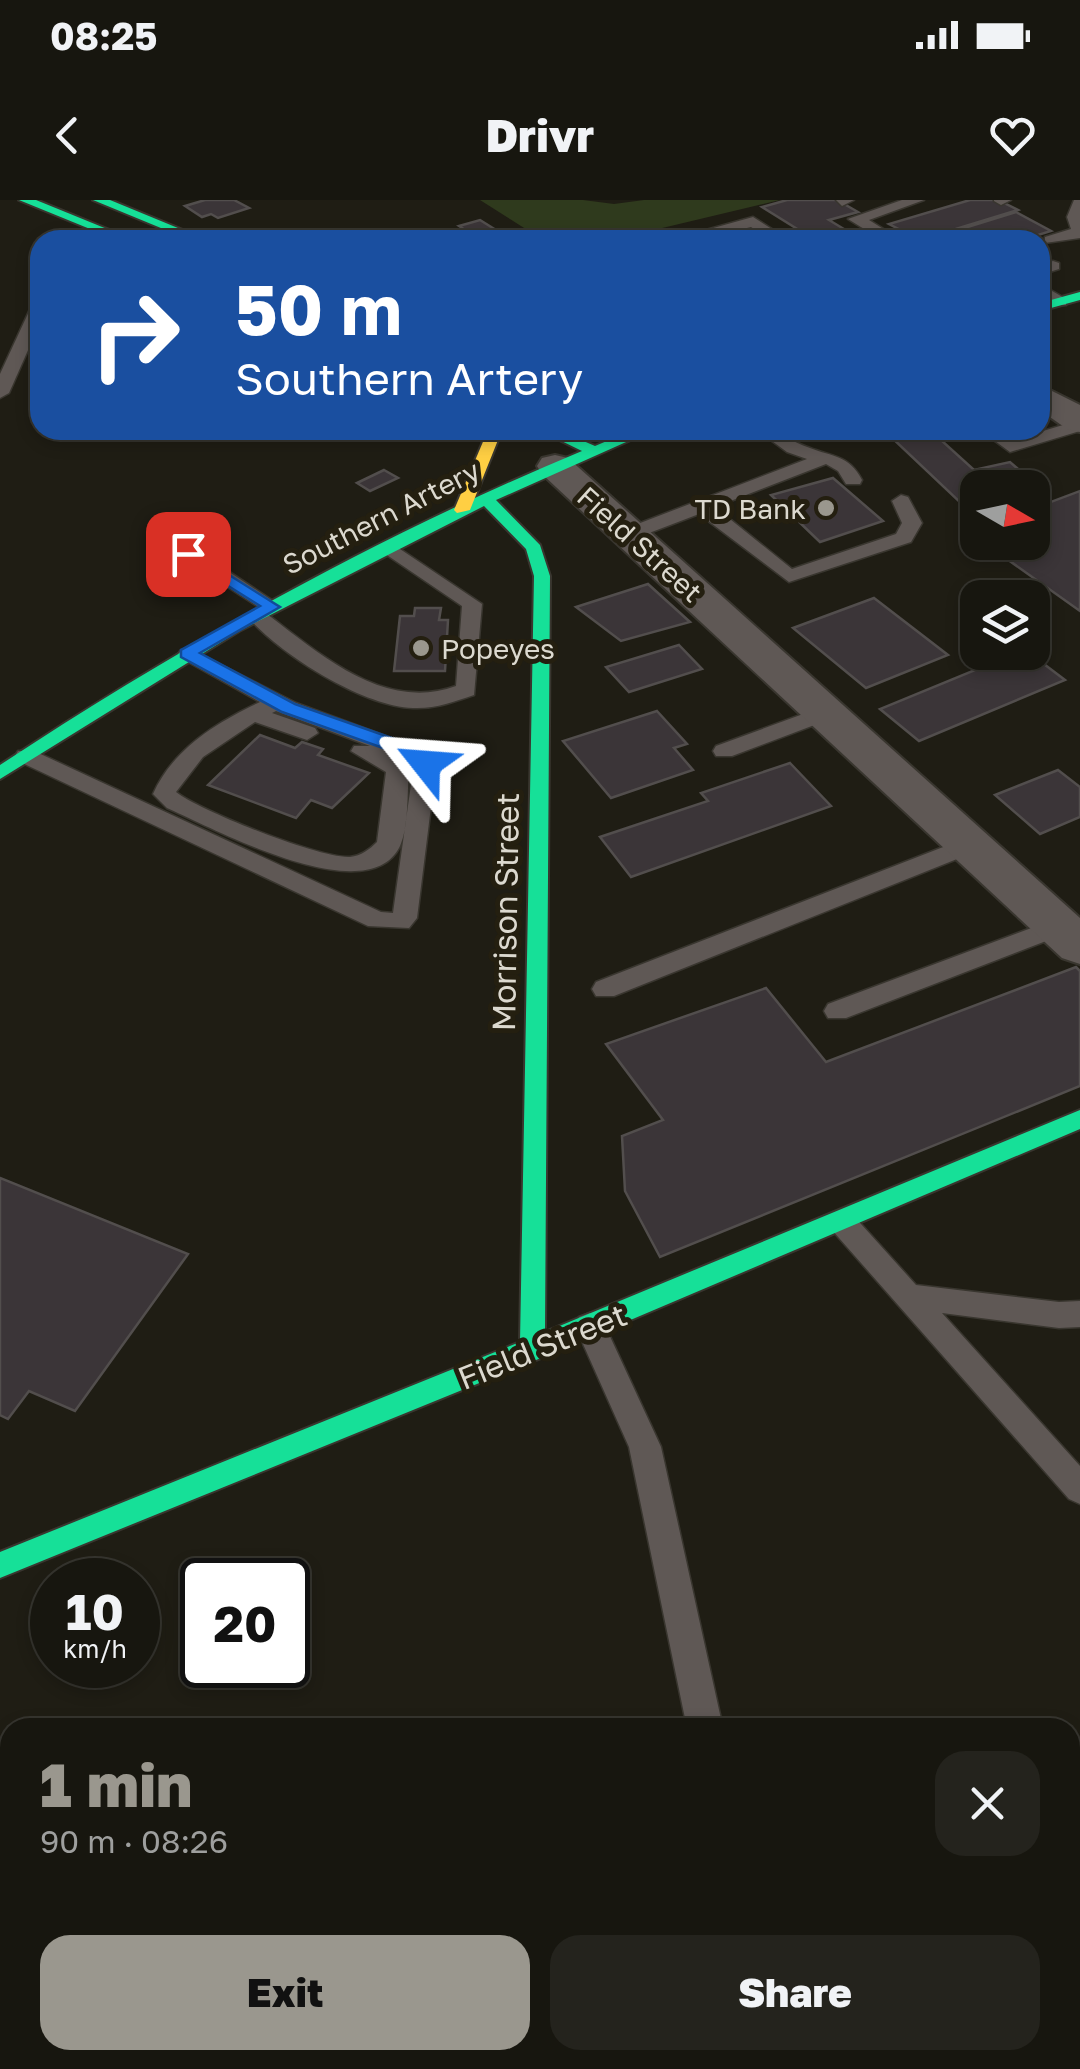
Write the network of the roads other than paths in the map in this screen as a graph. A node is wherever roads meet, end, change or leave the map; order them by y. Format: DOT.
graph roads {
  1 [pos="25,200"];
  2 [pos="98,200"];
  3 [pos="916,200"];
  4 [pos="1080,202"];
  5 [pos="93,230"];
  6 [pos="175,230"];
  7 [pos="720,230"];
  8 [pos="765,230"];
  9 [pos="881,230"];
  10 [pos="1050,240"];
  11 [pos="1076,240"];
  12 [pos="30,326"];
  13 [pos="0,392"];
  14 [pos="1050,402"];
  15 [pos="1080,423"];
  16 [pos="1050,433"];
  17 [pos="491,440"];
  18 [pos="602,440"];
  19 [pos="782,440"];
  20 [pos="1001,440"];
  21 [pos="1030,440"];
  22 [pos="564,449"];
  23 [pos="829,457"];
  24 [pos="857,475"];
  25 [pos="484,496"];
  26 [pos="704,507"];
  27 [pos="897,507"];
  28 [pos="462,510"];
  29 [pos="629,534"];
  30 [pos="388,547"];
  31 [pos="188,554"];
  32 [pos="264,611"];
  33 [pos="188,654"];
  34 [pos="278,702"];
  35 [pos="825,713"];
  36 [pos="250,714"];
  37 [pos="724,751"];
  38 [pos="8,765"];
  39 [pos="164,794"];
  40 [pos="143,810"];
  41 [pos="969,845"];
  42 [pos="1069,936"];
  43 [pos="606,989"];
  44 [pos="837,1011"];
  45 [pos="1080,1119"];
  46 [pos="842,1222"];
  47 [pos="908,1296"];
  48 [pos="1080,1314"];
  49 [pos="590,1326"];
  50 [pos="532,1350"];
  51 [pos="1080,1489"];
  52 [pos="0,1565"];
  53 [pos="703,1718"];
  1 -- 5 [label="street"];
  2 -- 6 [label="street"];
  3 -- 9 [label="lane"];
  4 -- 11 [label="lane"];
  7 -- 8 [label="lane"];
  10 -- 11 [label="lane"];
  12 -- 13 [label="lane"];
  14 -- 15 [label="street"];
  15 -- 16 [label="lane"];
  17 -- 28 [label="street"];
  18 -- 22 [label="street, Southern Artery"];
  19 -- 23 [label="lane"];
  20 -- 21 [label="lane"];
  22 -- 25 [label="street, Southern Artery"];
  22 -- 29 [label="street, Field Street"];
  23 -- 24 [label="lane"];
  23 -- 26 [label="lane"];
  25 -- 28 [label="street, Southern Artery"];
  25 -- 50 [label="street, Morrison Street"];
  26 -- 27 [label="lane"];
  26 -- 29 [label="lane"];
  28 -- 30 [label="street, Southern Artery"];
  29 -- 35 [label="street, Field Street"];
  30 -- 32 [label="street, Southern Artery"];
  30 -- 32 [label="lane"];
  31 -- 32 [label="lane"];
  32 -- 33 [label="street, Southern Artery"];
  33 -- 34 [label="lane"];
  33 -- 38 [label="street, Southern Artery"];
  34 -- 36 [label="lane"];
  34 -- 40 [label="lane"];
  35 -- 37 [label="lane"];
  35 -- 41 [label="street, Field Street"];
  36 -- 39 [label="lane"];
  36 -- 39 [label="lane"];
  38 -- 40 [label="lane"];
  39 -- 40 [label="lane"];
  41 -- 42 [label="street, Field Street"];
  41 -- 43 [label="lane"];
  42 -- 44 [label="lane"];
  45 -- 46 [label="street, Field Street"];
  46 -- 47 [label="lane"];
  46 -- 49 [label="street, Field Street"];
  47 -- 48 [label="lane"];
  47 -- 51 [label="lane"];
  49 -- 50 [label="street, Field Street"];
  49 -- 53 [label="lane"];
  50 -- 52 [label="street, Field Street"];
}
